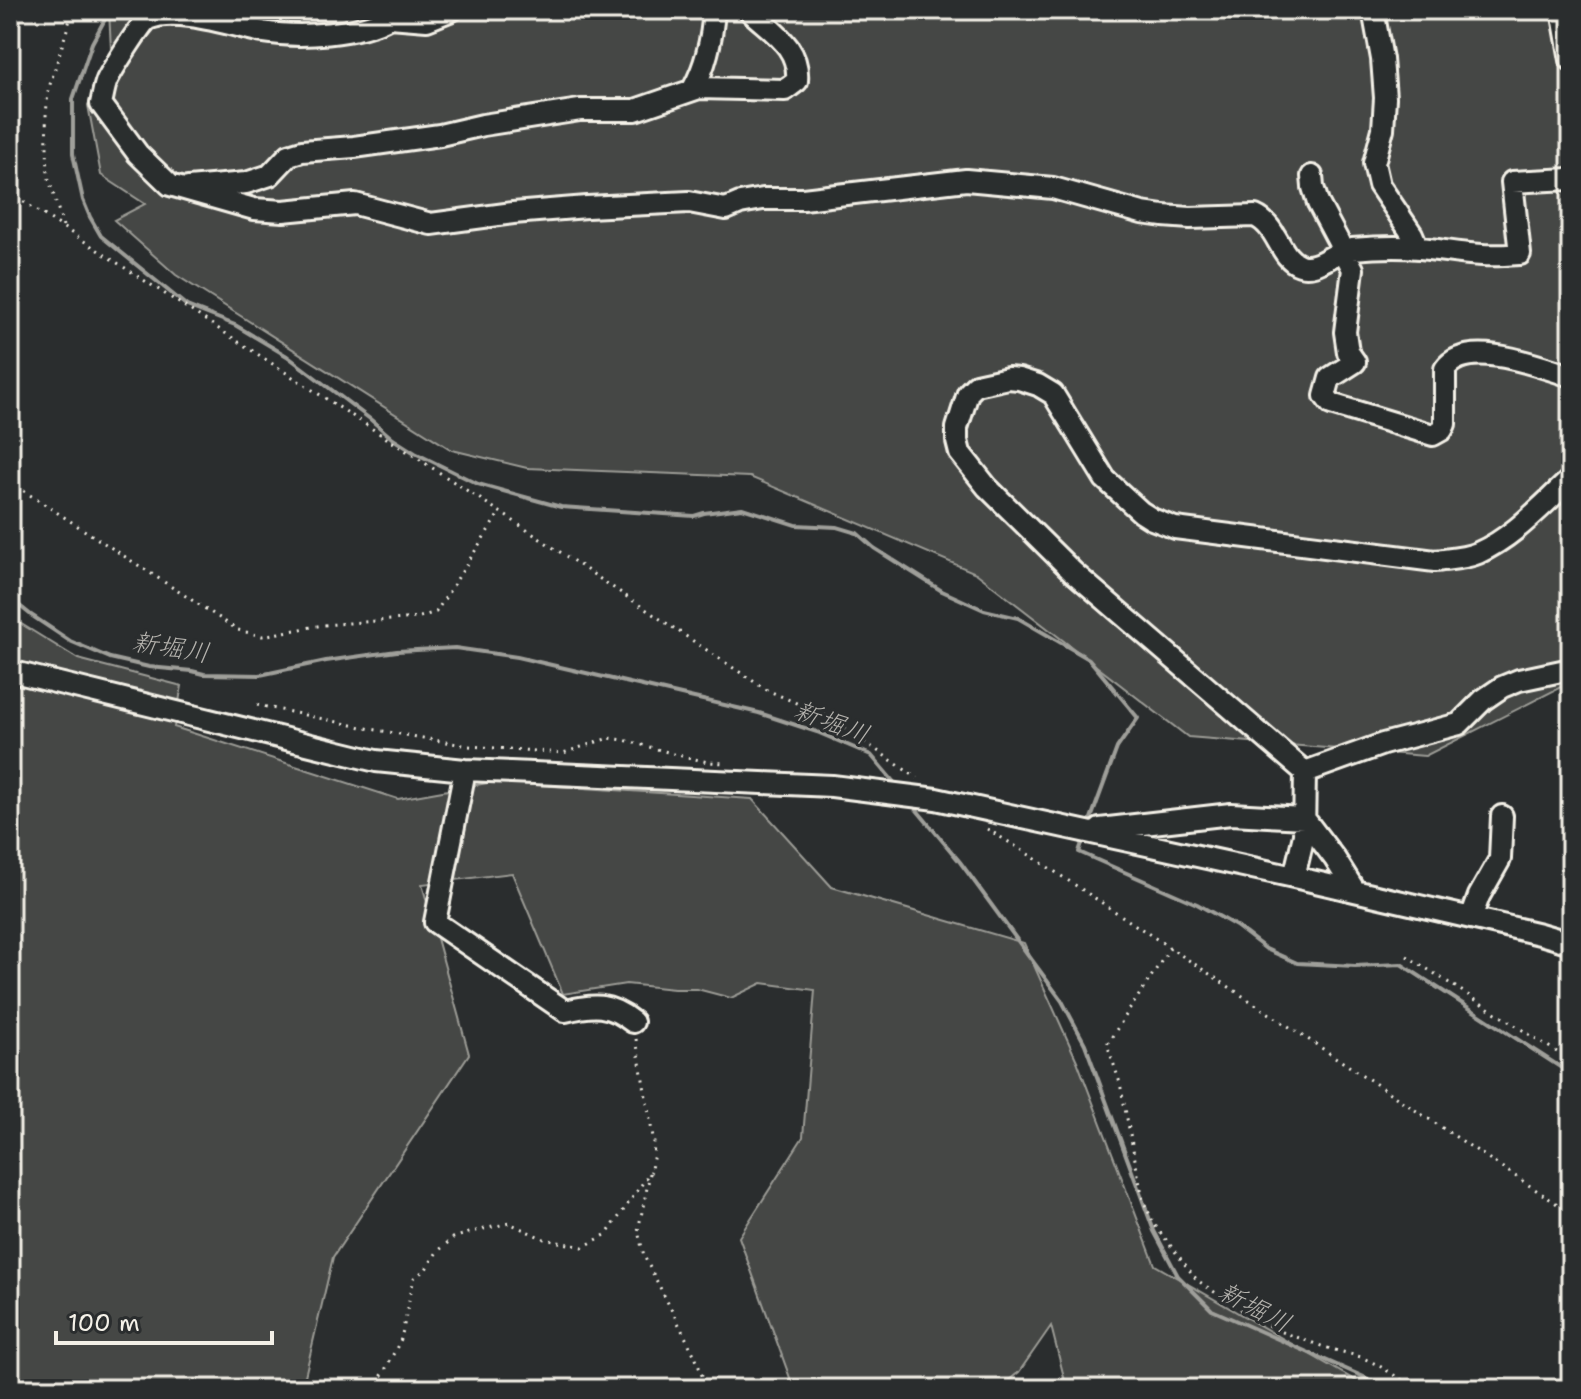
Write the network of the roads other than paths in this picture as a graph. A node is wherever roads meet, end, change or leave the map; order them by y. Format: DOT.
graph roads {
  1 [pos="452,10"];
  2 [pos="714,10"];
  3 [pos="749,10"];
  4 [pos="1373,10"];
  5 [pos="1562,10"];
  6 [pos="385,14"];
  7 [pos="1571,60"];
  8 [pos="693,89"];
  9 [pos="1312,176"];
  10 [pos="1571,179"];
  11 [pos="182,189"];
  12 [pos="1418,248"];
  13 [pos="1342,249"];
  14 [pos="1571,376"];
  15 [pos="1571,479"];
  16 [pos="1571,667"];
  17 [pos="10,671"];
  18 [pos="465,770"];
  19 [pos="1305,772"];
  20 [pos="1502,816"];
  21 [pos="1304,818"];
  22 [pos="1084,831"];
  23 [pos="1294,877"];
  24 [pos="1355,891"];
  25 [pos="1471,918"];
  26 [pos="1571,943"];
  27 [pos="633,1022"];
  1 -- 6 [label="street"];
  2 -- 8 [label="street"];
  3 -- 8 [label="street"];
  4 -- 12 [label="street"];
  5 -- 7 [label="street"];
  6 -- 11 [label="street"];
  8 -- 11 [label="street"];
  9 -- 13 [label="street"];
  10 -- 12 [label="street"];
  11 -- 13 [label="street"];
  12 -- 13 [label="street"];
  13 -- 14 [label="street"];
  15 -- 19 [label="street"];
  16 -- 19 [label="street"];
  17 -- 18 [label="street"];
  18 -- 22 [label="street"];
  18 -- 27 [label="street"];
  19 -- 21 [label="street"];
  20 -- 25 [label="street"];
  21 -- 22 [label="street"];
  21 -- 23 [label="street"];
  21 -- 24 [label="street"];
  22 -- 23 [label="street"];
  23 -- 24 [label="street"];
  24 -- 25 [label="street"];
  25 -- 26 [label="street"];
}
